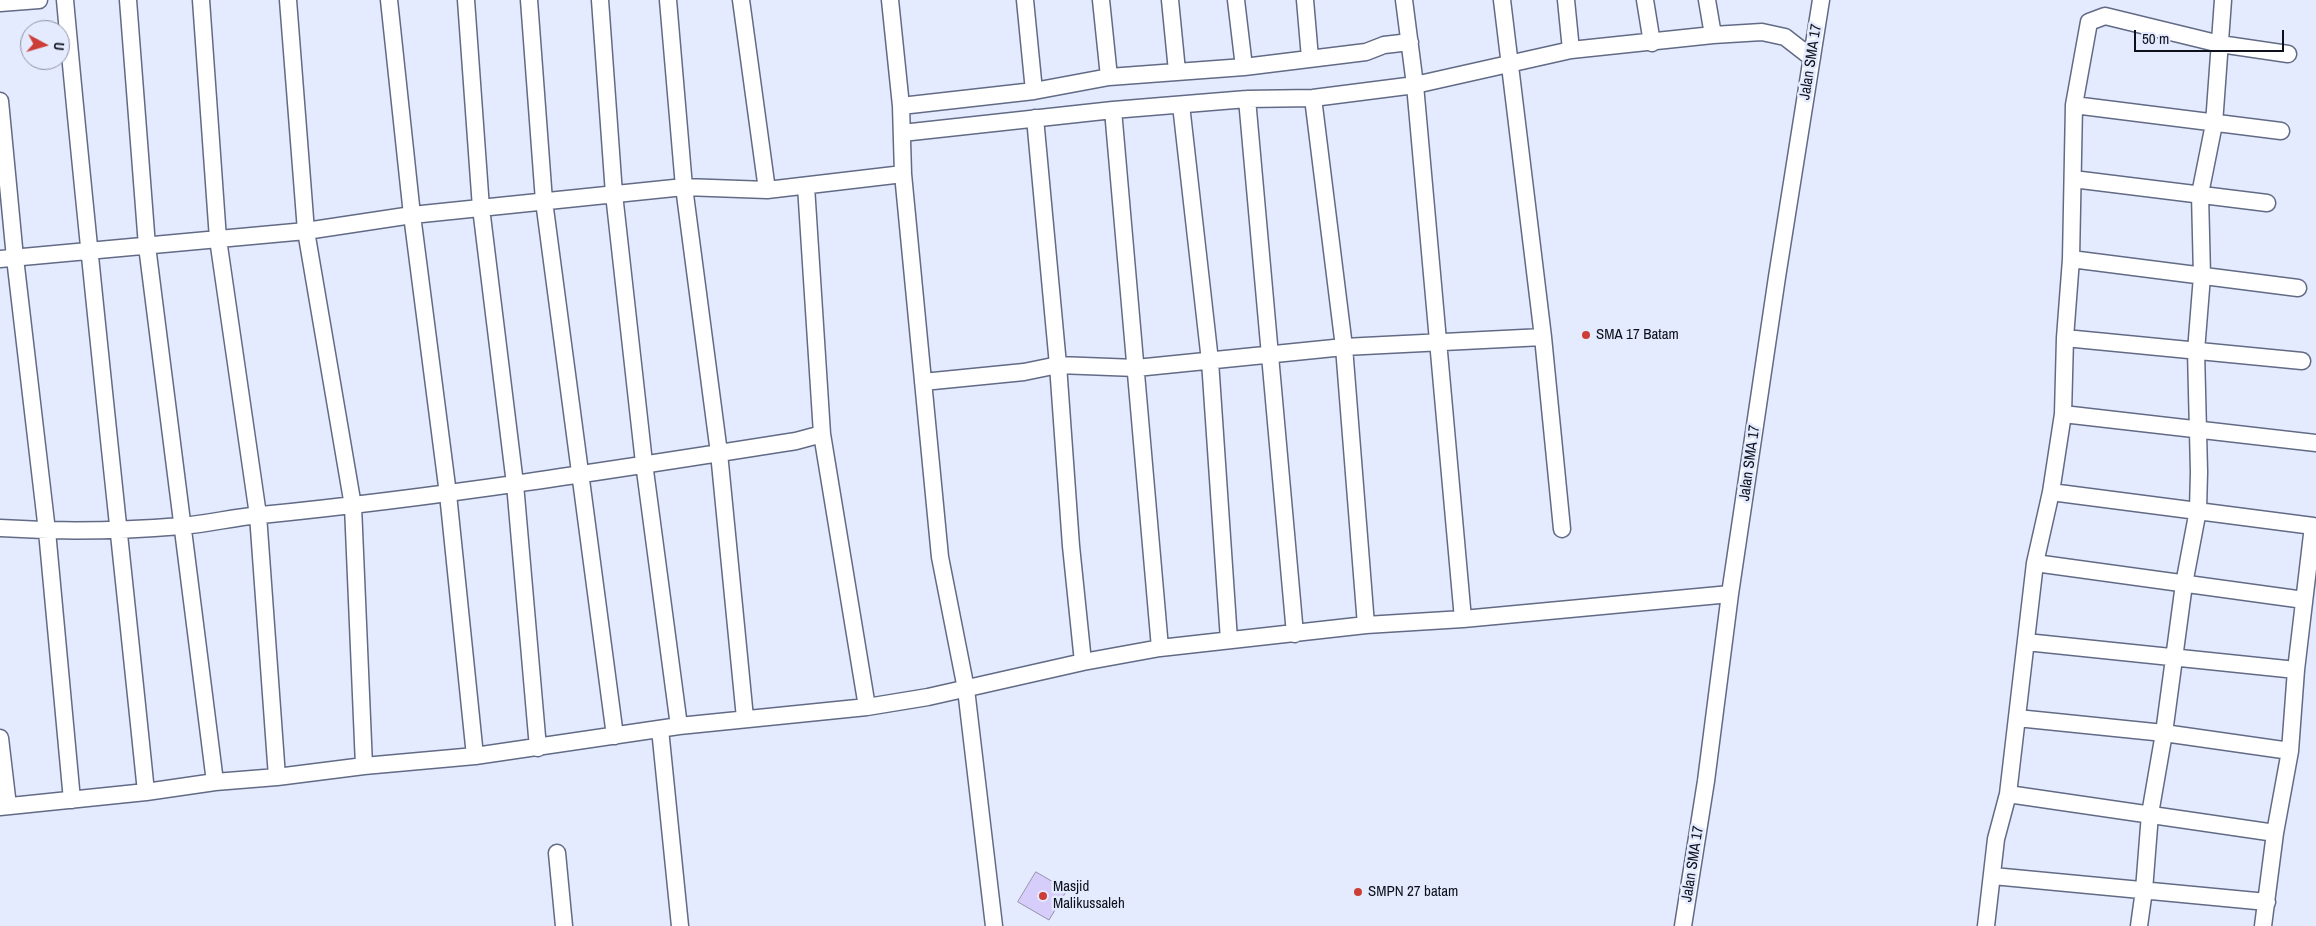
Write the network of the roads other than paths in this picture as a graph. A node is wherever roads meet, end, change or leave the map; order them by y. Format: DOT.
graph roads {
  1 [pos="39,0"];
  2 [pos="65,0"];
  3 [pos="128,0"];
  4 [pos="201,0"];
  5 [pos="288,0"];
  6 [pos="389,0"];
  7 [pos="466,0"];
  8 [pos="529,0"];
  9 [pos="600,0"];
  10 [pos="668,0"];
  11 [pos="741,0"];
  12 [pos="890,0"];
  13 [pos="1025,0"];
  14 [pos="1101,0"];
  15 [pos="1170,0"];
  16 [pos="1236,0"];
  17 [pos="1305,0"];
  18 [pos="1404,0"];
  19 [pos="1502,0"];
  20 [pos="1566,0"];
  21 [pos="1645,0"];
  22 [pos="1707,0"];
  23 [pos="1822,0"];
  24 [pos="2223,0"];
  25 [pos="0,3"];
  26 [pos="1713,35"];
  27 [pos="1410,42"];
  28 [pos="1652,43"];
  29 [pos="2220,44"];
  30 [pos="1571,50"];
  31 [pos="2288,54"];
  32 [pos="1310,58"];
  33 [pos="1812,58"];
  34 [pos="1509,64"];
  35 [pos="1244,67"];
  36 [pos="1177,70"];
  37 [pos="1109,77"];
  38 [pos="1415,84"];
  39 [pos="1034,91"];
  40 [pos="1313,98"];
  41 [pos="1247,99"];
  42 [pos="0,101"];
  43 [pos="1181,105"];
  44 [pos="2074,105"];
  45 [pos="901,106"];
  46 [pos="1113,110"];
  47 [pos="1036,118"];
  48 [pos="2214,124"];
  49 [pos="2281,131"];
  50 [pos="902,133"];
  51 [pos="903,174"];
  52 [pos="2074,179"];
  53 [pos="806,186"];
  54 [pos="684,187"];
  55 [pos="767,190"];
  56 [pos="614,194"];
  57 [pos="2200,194"];
  58 [pos="544,201"];
  59 [pos="2267,203"];
  60 [pos="481,208"];
  61 [pos="412,215"];
  62 [pos="306,230"];
  63 [pos="218,239"];
  64 [pos="148,246"];
  65 [pos="88,250"];
  66 [pos="8,258"];
  67 [pos="2071,258"];
  68 [pos="2202,276"];
  69 [pos="2298,288"];
  70 [pos="1543,337"];
  71 [pos="2065,338"];
  72 [pos="1439,341"];
  73 [pos="1344,347"];
  74 [pos="2196,351"];
  75 [pos="1268,354"];
  76 [pos="1210,361"];
  77 [pos="2302,361"];
  78 [pos="1058,365"];
  79 [pos="1136,368"];
  80 [pos="923,382"];
  81 [pos="2063,414"];
  82 [pos="2197,430"];
  83 [pos="822,434"];
  84 [pos="2316,443"];
  85 [pos="719,453"];
  86 [pos="644,463"];
  87 [pos="579,474"];
  88 [pos="516,484"];
  89 [pos="2051,492"];
  90 [pos="448,494"];
  91 [pos="353,506"];
  92 [pos="2198,510"];
  93 [pos="258,515"];
  94 [pos="183,526"];
  95 [pos="0,528"];
  96 [pos="119,529"];
  97 [pos="1562,529"];
  98 [pos="47,531"];
  99 [pos="2035,563"];
  100 [pos="2184,584"];
  101 [pos="1730,594"];
  102 [pos="2304,600"];
  103 [pos="1463,619"];
  104 [pos="1366,625"];
  105 [pos="1295,634"];
  106 [pos="1229,640"];
  107 [pos="2026,642"];
  108 [pos="1160,648"];
  109 [pos="2174,656"];
  110 [pos="1083,662"];
  111 [pos="2296,670"];
  112 [pos="966,689"];
  113 [pos="867,707"];
  114 [pos="745,718"];
  115 [pos="2017,718"];
  116 [pos="680,726"];
  117 [pos="660,729"];
  118 [pos="2164,734"];
  119 [pos="615,736"];
  120 [pos="0,738"];
  121 [pos="538,748"];
  122 [pos="2290,752"];
  123 [pos="475,756"];
  124 [pos="364,766"];
  125 [pos="277,777"];
  126 [pos="215,782"];
  127 [pos="146,792"];
  128 [pos="2008,794"];
  129 [pos="72,800"];
  130 [pos="4,806"];
  131 [pos="2150,814"];
  132 [pos="2275,834"];
  133 [pos="557,853"];
  134 [pos="1992,876"];
  135 [pos="2144,890"];
  136 [pos="2267,902"];
  137 [pos="564,926"];
  138 [pos="680,926"];
  139 [pos="994,926"];
  140 [pos="1683,926"];
  141 [pos="1986,926"];
  142 [pos="2139,926"];
  143 [pos="2263,926"];
  1 -- 25 [label="street"];
  2 -- 65 [label="street"];
  3 -- 64 [label="street"];
  4 -- 63 [label="street"];
  5 -- 62 [label="street"];
  6 -- 61 [label="street"];
  7 -- 60 [label="street"];
  8 -- 58 [label="street"];
  9 -- 56 [label="street"];
  10 -- 54 [label="street"];
  11 -- 55 [label="street"];
  12 -- 45 [label="street"];
  13 -- 39 [label="street"];
  14 -- 37 [label="street"];
  15 -- 36 [label="street"];
  16 -- 35 [label="street"];
  17 -- 32 [label="street"];
  18 -- 27 [label="street"];
  19 -- 34 [label="street"];
  20 -- 30 [label="street"];
  21 -- 28 [label="street"];
  22 -- 26 [label="street"];
  23 -- 33 [label="street, Jalan SMA 17"];
  24 -- 29 [label="street"];
  26 -- 28 [label="street"];
  26 -- 33 [label="street"];
  27 -- 32 [label="street"];
  27 -- 38 [label="street"];
  28 -- 30 [label="street"];
  29 -- 31 [label="street"];
  29 -- 44 [label="street"];
  29 -- 48 [label="street"];
  30 -- 34 [label="street"];
  32 -- 35 [label="street"];
  33 -- 101 [label="street, Jalan SMA 17"];
  34 -- 38 [label="street"];
  34 -- 70 [label="street"];
  35 -- 36 [label="street"];
  36 -- 37 [label="street"];
  37 -- 39 [label="street"];
  38 -- 40 [label="street"];
  38 -- 72 [label="street"];
  39 -- 45 [label="street"];
  40 -- 41 [label="street"];
  40 -- 73 [label="street"];
  41 -- 43 [label="street"];
  41 -- 75 [label="street"];
  42 -- 66 [label="street"];
  43 -- 46 [label="street"];
  43 -- 76 [label="street"];
  44 -- 48 [label="street"];
  44 -- 52 [label="street"];
  45 -- 50 [label="street"];
  46 -- 47 [label="street"];
  46 -- 79 [label="street"];
  47 -- 50 [label="street"];
  47 -- 78 [label="street"];
  48 -- 49 [label="street"];
  48 -- 57 [label="street"];
  50 -- 51 [label="street"];
  51 -- 53 [label="street"];
  51 -- 80 [label="street"];
  52 -- 57 [label="street"];
  52 -- 67 [label="street"];
  53 -- 55 [label="street"];
  53 -- 83 [label="street"];
  54 -- 55 [label="street"];
  54 -- 56 [label="street"];
  54 -- 85 [label="street"];
  56 -- 58 [label="street"];
  56 -- 86 [label="street"];
  57 -- 59 [label="street"];
  57 -- 68 [label="street"];
  58 -- 60 [label="street"];
  58 -- 87 [label="street"];
  60 -- 61 [label="street"];
  60 -- 88 [label="street"];
  61 -- 62 [label="street"];
  61 -- 90 [label="street"];
  62 -- 63 [label="street"];
  62 -- 91 [label="street"];
  63 -- 64 [label="street"];
  63 -- 93 [label="street"];
  64 -- 65 [label="street"];
  64 -- 94 [label="street"];
  65 -- 66 [label="street"];
  65 -- 96 [label="street"];
  66 -- 98 [label="street"];
  67 -- 68 [label="street"];
  67 -- 71 [label="street"];
  68 -- 69 [label="street"];
  68 -- 74 [label="street"];
  70 -- 72 [label="street"];
  70 -- 97 [label="street"];
  71 -- 74 [label="street"];
  71 -- 81 [label="street"];
  72 -- 73 [label="street"];
  72 -- 103 [label="street"];
  73 -- 75 [label="street"];
  73 -- 104 [label="street"];
  74 -- 77 [label="street"];
  74 -- 82 [label="street"];
  75 -- 76 [label="street"];
  75 -- 105 [label="street"];
  76 -- 79 [label="street"];
  76 -- 106 [label="street"];
  78 -- 79 [label="street"];
  78 -- 80 [label="street"];
  78 -- 110 [label="street"];
  79 -- 108 [label="street"];
  80 -- 112 [label="street"];
  81 -- 82 [label="street"];
  81 -- 89 [label="street"];
  82 -- 84 [label="street"];
  82 -- 92 [label="street"];
  83 -- 85 [label="street"];
  83 -- 113 [label="street"];
  85 -- 86 [label="street"];
  85 -- 114 [label="street"];
  86 -- 87 [label="street"];
  86 -- 116 [label="street"];
  87 -- 88 [label="street"];
  87 -- 119 [label="street"];
  88 -- 90 [label="street"];
  88 -- 121 [label="street"];
  89 -- 92 [label="street"];
  89 -- 99 [label="street"];
  90 -- 91 [label="street"];
  90 -- 123 [label="street"];
  91 -- 93 [label="street"];
  91 -- 124 [label="street"];
  92 -- 100 [label="street"];
  92 -- 102 [label="street"];
  93 -- 94 [label="street"];
  93 -- 125 [label="street"];
  94 -- 96 [label="street"];
  94 -- 126 [label="street"];
  95 -- 98 [label="street"];
  96 -- 98 [label="street"];
  96 -- 127 [label="street"];
  98 -- 129 [label="street"];
  99 -- 100 [label="street"];
  99 -- 107 [label="street"];
  100 -- 102 [label="street"];
  100 -- 109 [label="street"];
  101 -- 103 [label="street"];
  101 -- 140 [label="street, Jalan SMA 17"];
  102 -- 111 [label="street"];
  103 -- 104 [label="street"];
  104 -- 105 [label="street"];
  105 -- 106 [label="street"];
  106 -- 108 [label="street"];
  107 -- 109 [label="street"];
  107 -- 115 [label="street"];
  108 -- 110 [label="street"];
  109 -- 111 [label="street"];
  109 -- 118 [label="street"];
  110 -- 112 [label="street"];
  111 -- 122 [label="street"];
  112 -- 113 [label="street"];
  112 -- 139 [label="street"];
  113 -- 114 [label="street"];
  114 -- 116 [label="street"];
  115 -- 118 [label="street"];
  115 -- 128 [label="street"];
  116 -- 117 [label="street"];
  117 -- 119 [label="street"];
  117 -- 138 [label="street"];
  118 -- 122 [label="street"];
  118 -- 131 [label="street"];
  119 -- 121 [label="street"];
  120 -- 130 [label="street"];
  121 -- 123 [label="street"];
  122 -- 132 [label="street"];
  123 -- 124 [label="street"];
  124 -- 125 [label="street"];
  125 -- 126 [label="street"];
  126 -- 127 [label="street"];
  127 -- 129 [label="street"];
  128 -- 131 [label="street"];
  128 -- 134 [label="street"];
  129 -- 130 [label="street"];
  131 -- 132 [label="street"];
  131 -- 135 [label="street"];
  132 -- 136 [label="street"];
  133 -- 137 [label="street"];
  134 -- 135 [label="street"];
  134 -- 141 [label="street"];
  135 -- 136 [label="street"];
  135 -- 142 [label="street"];
  136 -- 143 [label="street"];
}
